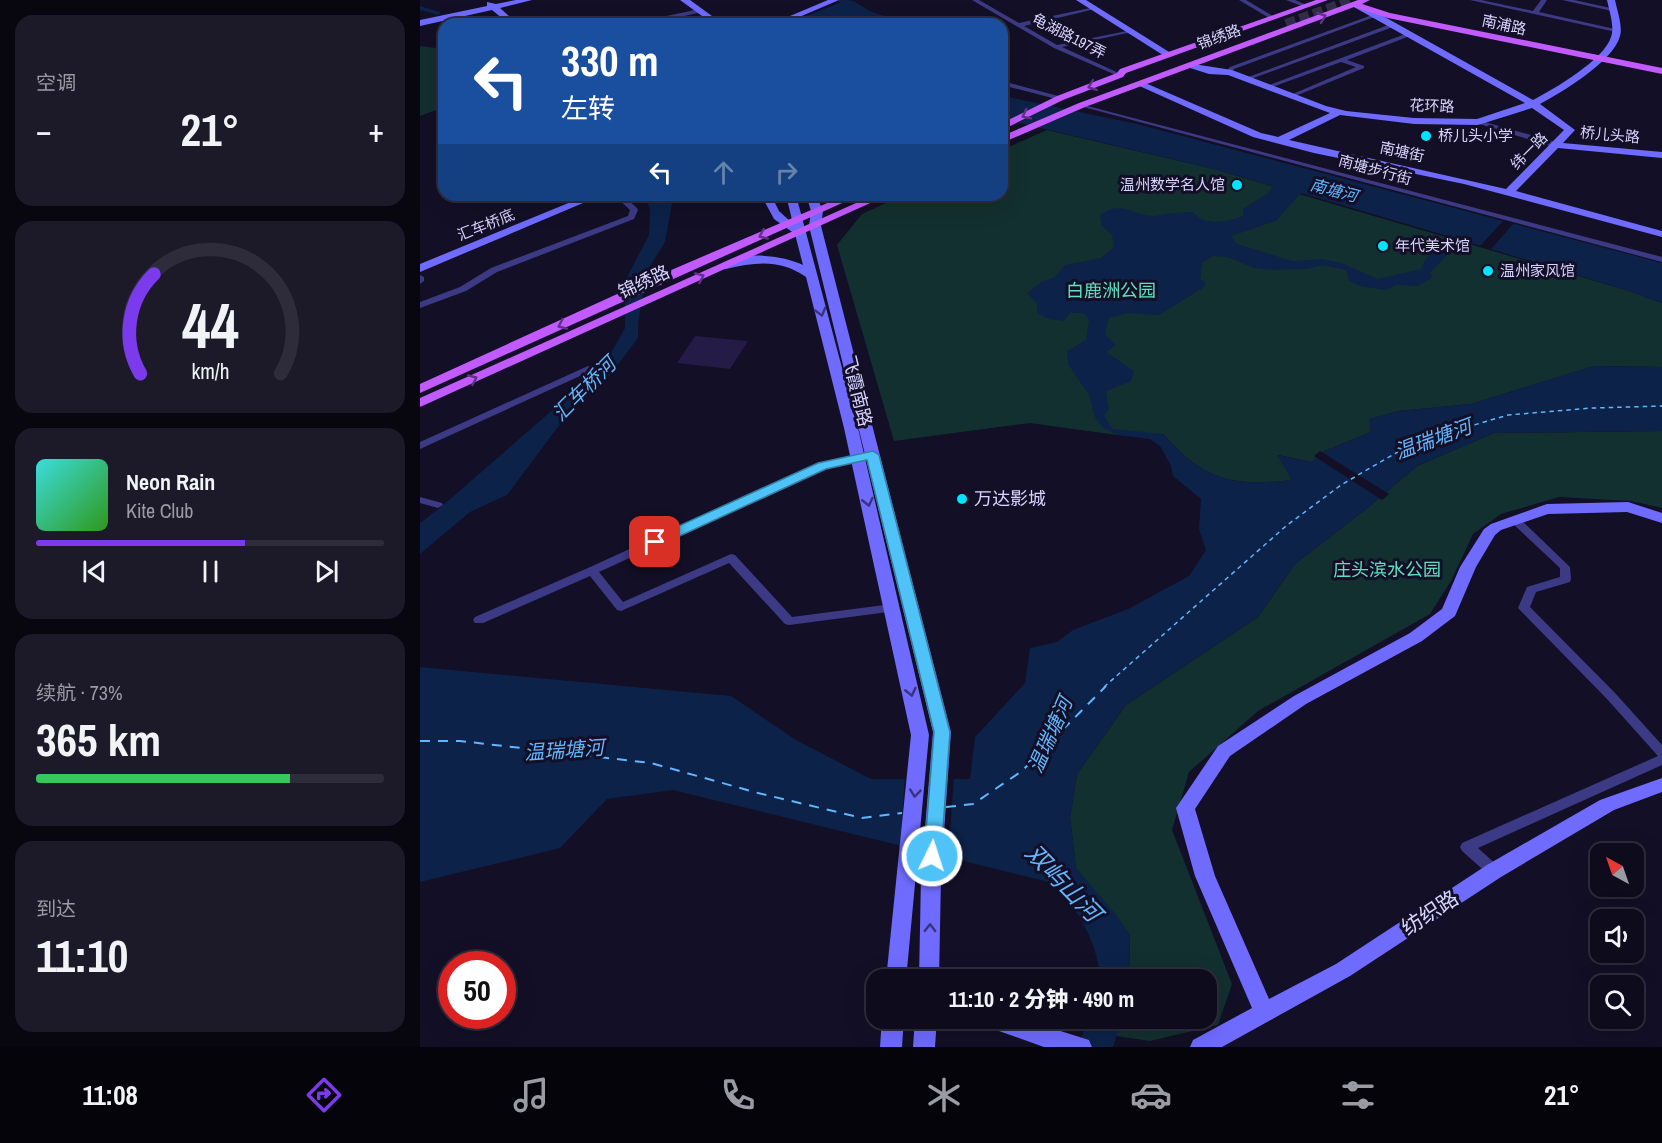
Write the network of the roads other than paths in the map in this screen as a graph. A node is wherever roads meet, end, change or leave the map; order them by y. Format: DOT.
graph roads {
  1 [pos="513,0"];
  2 [pos="528,0"];
  3 [pos="684,0"];
  4 [pos="698,0"];
  5 [pos="835,0"];
  6 [pos="975,0"];
  7 [pos="1080,0"];
  8 [pos="1242,0"];
  9 [pos="1289,0"];
  10 [pos="1324,0"];
  11 [pos="1341,0"];
  12 [pos="1476,0"];
  13 [pos="1544,0"];
  14 [pos="1565,0"];
  15 [pos="1362,1"];
  16 [pos="493,4"];
  17 [pos="1612,5"];
  18 [pos="1306,6"];
  19 [pos="1093,8"];
  20 [pos="1467,8"];
  21 [pos="700,11"];
  22 [pos="1535,13"];
  23 [pos="1374,16"];
  24 [pos="508,18"];
  25 [pos="664,18"];
  26 [pos="710,18"];
  27 [pos="724,18"];
  28 [pos="790,18"];
  29 [pos="1006,18"];
  30 [pos="1008,19"];
  31 [pos="420,21"];
  32 [pos="1280,21"];
  33 [pos="1018,25"];
  34 [pos="1391,26"];
  35 [pos="1616,30"];
  36 [pos="1130,31"];
  37 [pos="1408,35"];
  38 [pos="1056,48"];
  39 [pos="1606,51"];
  40 [pos="1169,55"];
  41 [pos="1597,58"];
  42 [pos="1342,60"];
  43 [pos="1662,63"];
  44 [pos="1190,65"];
  45 [pos="1662,71"];
  46 [pos="1229,72"];
  47 [pos="1120,75"];
  48 [pos="1246,79"];
  49 [pos="1008,84"];
  50 [pos="1140,84"];
  51 [pos="1267,87"];
  52 [pos="1291,96"];
  53 [pos="1059,98"];
  54 [pos="1533,104"];
  55 [pos="1082,105"];
  56 [pos="1339,112"];
  57 [pos="1478,122"];
  58 [pos="1008,124"];
  59 [pos="1008,137"];
  60 [pos="1280,141"];
  61 [pos="1556,145"];
  62 [pos="1662,155"];
  63 [pos="1509,192"];
  64 [pos="582,201"];
  65 [pos="624,201"];
  66 [pos="768,201"];
  67 [pos="791,201"];
  68 [pos="812,201"];
  69 [pos="845,201"];
  70 [pos="866,201"];
  71 [pos="816,218"];
  72 [pos="795,225"];
  73 [pos="1662,234"];
  74 [pos="1662,260"];
  75 [pos="726,265"];
  76 [pos="420,268"];
  77 [pos="812,276"];
  78 [pos="420,295"];
  79 [pos="424,303"];
  80 [pos="588,369"];
  81 [pos="420,389"];
  82 [pos="420,402"];
  83 [pos="420,446"];
  84 [pos="873,455"];
  85 [pos="858,457"];
  86 [pos="420,500"];
  87 [pos="438,505"];
  88 [pos="1662,518"];
  89 [pos="1515,520"];
  90 [pos="592,571"];
  91 [pos="892,609"];
  92 [pos="479,620"];
  93 [pos="1662,753"];
  94 [pos="1662,760"];
  95 [pos="1662,784"];
  96 [pos="1494,871"];
  97 [pos="897,969"];
  98 [pos="929,969"];
  99 [pos="1264,1011"];
  100 [pos="892,1029"];
  101 [pos="925,1029"];
  102 [pos="1023,1029"];
  103 [pos="1073,1046"];
  104 [pos="891,1047"];
  105 [pos="924,1047"];
  106 [pos="1201,1047"];
  1 -- 16 [label="street"];
  2 -- 16 [label="street"];
  3 -- 21 [label="street"];
  4 -- 27 [label="street"];
  5 -- 28 [label="street"];
  6 -- 29 [label="street, 龟湖路197弄"];
  7 -- 19 [label="street"];
  8 -- 32 [label="street"];
  9 -- 18 [label="street"];
  10 -- 18 [label="main road, 锦绣路"];
  11 -- 15 [label="main road, 南浦路"];
  12 -- 20 [label="street"];
  12 -- 22 [label="street"];
  13 -- 22 [label="street"];
  14 -- 17 [label="street"];
  15 -- 23 [label="street"];
  15 -- 39 [label="main road, 南浦路"];
  15 -- 41 [label="main road, 南浦路"];
  44 -- 15 [label="main road, 锦绣路, one-way"];
  16 -- 24 [label="street"];
  16 -- 31 [label="street"];
  17 -- 35 [label="street"];
  18 -- 32 [label="main road, 锦绣路"];
  19 -- 33 [label="street"];
  19 -- 36 [label="street"];
  21 -- 25 [label="street"];
  21 -- 26 [label="street"];
  22 -- 35 [label="street"];
  23 -- 34 [label="street"];
  23 -- 46 [label="street"];
  30 -- 33 [label="street, 龟湖路197弄"];
  32 -- 40 [label="main road, 锦绣路"];
  32 -- 47 [label="main road, 锦绣路"];
  32 -- 55 [label="main road, 锦绣路"];
  33 -- 38 [label="street, 龟湖路197弄"];
  34 -- 37 [label="street"];
  34 -- 48 [label="street"];
  35 -- 39 [label="street, 花环路"];
  36 -- 38 [label="street"];
  36 -- 40 [label="street"];
  37 -- 42 [label="street"];
  37 -- 54 [label="street"];
  38 -- 47 [label="street, 龟湖路197弄"];
  39 -- 41 [label="street, 花环路"];
  39 -- 43 [label="main road, 南浦路"];
  40 -- 47 [label="main road, 锦绣路"];
  41 -- 45 [label="main road, 南浦路"];
  41 -- 54 [label="street, 花环路"];
  42 -- 51 [label="street"];
  42 -- 52 [label="street"];
  44 -- 46 [label="street, 花环路"];
  44 -- 50 [label="main road, 锦绣路"];
  46 -- 48 [label="street, 花环路"];
  47 -- 53 [label="main road, 锦绣路, one-way"];
  48 -- 51 [label="street, 花环路"];
  49 -- 53 [label="street"];
  50 -- 55 [label="main road, 锦绣路"];
  50 -- 60 [label="street, 南塘街"];
  51 -- 52 [label="street, 花环路"];
  52 -- 56 [label="street, 花环路"];
  53 -- 58 [label="main road, 锦绣路, one-way"];
  54 -- 57 [label="street, 花环路"];
  54 -- 61 [label="street, 纬一路"];
  55 -- 59 [label="main road, 锦绣路"];
  55 -- 74 [label="street, 南塘步行街"];
  56 -- 57 [label="street, 花环路"];
  56 -- 60 [label="street"];
  57 -- 61 [label="street"];
  60 -- 63 [label="street, 南塘街"];
  61 -- 62 [label="street, 桥儿头路"];
  61 -- 63 [label="street, 纬一路"];
  63 -- 73 [label="street, 南塘街"];
  64 -- 76 [label="street, 汇车桥底"];
  65 -- 79 [label="street"];
  66 -- 72 [label="street"];
  67 -- 72 [label="street, 飞霞南路"];
  68 -- 71 [label="street, 飞霞南路"];
  69 -- 71 [label="main road, 锦绣路"];
  70 -- 71 [label="main road, 锦绣路"];
  71 -- 72 [label="main road, 锦绣路"];
  71 -- 84 [label="street, 飞霞南路"];
  72 -- 75 [label="main road, 锦绣路"];
  72 -- 77 [label="street, 飞霞南路"];
  72 -- 81 [label="main road, 锦绣路, one-way"];
  75 -- 77 [label="street"];
  82 -- 75 [label="main road, 锦绣路, one-way"];
  77 -- 85 [label="street, 飞霞南路, one-way"];
  78 -- 79 [label="street"];
  80 -- 83 [label="street"];
  84 -- 85 [label="street"];
  98 -- 84 [label="street, 飞霞南路, one-way"];
  85 -- 90 [label="street"];
  85 -- 91 [label="street, 飞霞南路, one-way"];
  86 -- 87 [label="street"];
  88 -- 89 [label="street"];
  89 -- 93 [label="street"];
  89 -- 99 [label="street"];
  90 -- 91 [label="street"];
  90 -- 92 [label="street"];
  91 -- 97 [label="street, 飞霞南路, one-way"];
  94 -- 96 [label="street"];
  95 -- 96 [label="street, 纺织路"];
  96 -- 99 [label="street, 纺织路"];
  99 -- 106 [label="street, 纺织路"];
  100 -- 104 [label="street"];
  101 -- 105 [label="street"];
  102 -- 103 [label="street"];
}
